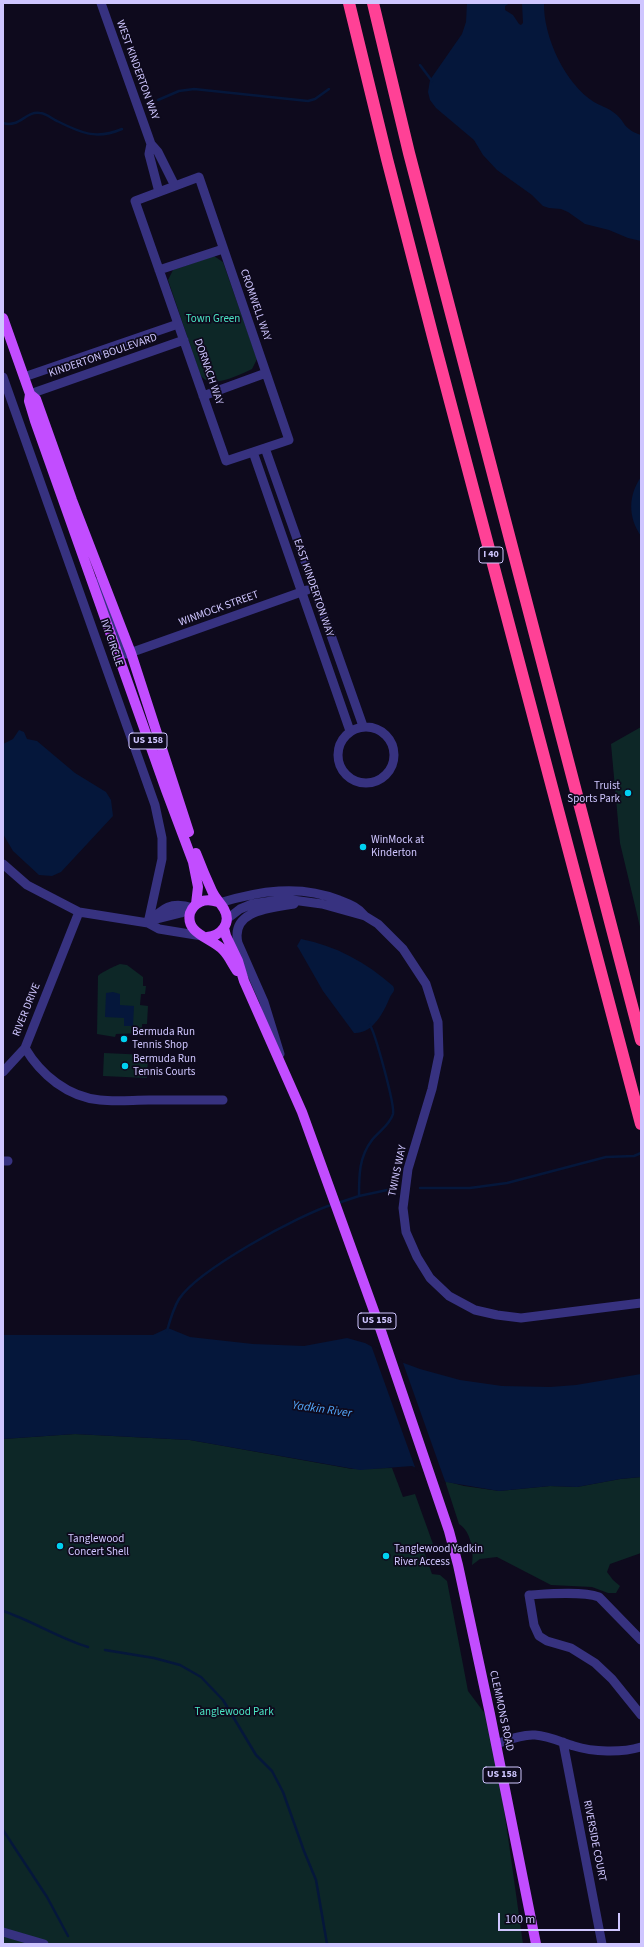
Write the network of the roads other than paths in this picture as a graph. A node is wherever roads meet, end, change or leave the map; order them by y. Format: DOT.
graph roads {
  1 [pos="101,3"];
  2 [pos="349,3"];
  3 [pos="373,3"];
  4 [pos="151,144"];
  5 [pos="175,186"];
  6 [pos="159,192"];
  7 [pos="223,249"];
  8 [pos="159,270"];
  9 [pos="3,318"];
  10 [pos="178,324"];
  11 [pos="184,340"];
  12 [pos="266,373"];
  13 [pos="3,377"];
  14 [pos="24,377"];
  15 [pos="30,394"];
  16 [pos="203,396"];
  17 [pos="265,448"];
  18 [pos="253,452"];
  19 [pos="91,579"];
  20 [pos="314,587"];
  21 [pos="302,592"];
  22 [pos="131,653"];
  23 [pos="363,726"];
  24 [pos="350,731"];
  25 [pos="3,864"];
  26 [pos="304,902"];
  27 [pos="218,903"];
  28 [pos="194,906"];
  29 [pos="79,912"];
  30 [pos="365,916"];
  31 [pos="148,923"];
  32 [pos="225,923"];
  33 [pos="204,936"];
  34 [pos="244,981"];
  35 [pos="641,1040"];
  36 [pos="25,1048"];
  37 [pos="3,1072"];
  38 [pos="288,1078"];
  39 [pos="223,1100"];
  40 [pos="641,1124"];
  41 [pos="641,1302"];
  42 [pos="641,1640"];
  43 [pos="641,1715"];
  44 [pos="563,1742"];
  45 [pos="496,1744"];
  46 [pos="641,1747"];
  47 [pos="3,1926"];
  48 [pos="3,1932"];
  49 [pos="26,1937"];
  50 [pos="44,1944"];
  51 [pos="536,1944"];
  52 [pos="602,1944"];
  1 -- 4 [label="street, WEST KINDERTON WAY"];
  2 -- 40 [label="highway, I 40"];
  3 -- 35 [label="highway, I 40"];
  4 -- 5 [label="street, WEST KINDERTON WAY"];
  4 -- 6 [label="street, WEST KINDERTON WAY"];
  5 -- 6 [label="street"];
  5 -- 7 [label="street, CROMWELL WAY"];
  6 -- 8 [label="street, DORNACH WAY"];
  7 -- 8 [label="street"];
  7 -- 12 [label="street, CROMWELL WAY"];
  8 -- 10 [label="street, DORNACH WAY"];
  9 -- 14 [label="main road, US 158"];
  10 -- 11 [label="street, DORNACH WAY"];
  10 -- 14 [label="street, KINDERTON BOULEVARD"];
  11 -- 15 [label="street, KINDERTON BOULEVARD"];
  11 -- 16 [label="street, DORNACH WAY"];
  12 -- 16 [label="street"];
  12 -- 17 [label="street, CROMWELL WAY"];
  13 -- 31 [label="street, IVY CIRCLE"];
  14 -- 15 [label="main road, US 158"];
  15 -- 19 [label="main road, US 158"];
  15 -- 22 [label="main road, US 158"];
  16 -- 18 [label="street, DORNACH WAY"];
  17 -- 18 [label="street"];
  17 -- 20 [label="street, EAST KINDERTON WAY"];
  18 -- 21 [label="street, EAST KINDERTON WAY"];
  19 -- 22 [label="street"];
  19 -- 28 [label="main road, US 158"];
  20 -- 21 [label="street, WINMOCK STREET"];
  20 -- 23 [label="street, EAST KINDERTON WAY"];
  21 -- 22 [label="street, WINMOCK STREET"];
  21 -- 24 [label="street, EAST KINDERTON WAY"];
  22 -- 27 [label="main road, US 158"];
  23 -- 24 [label="street"];
  23 -- 24 [label="street"];
  25 -- 29 [label="street"];
  26 -- 30 [label="street, TWINS WAY"];
  26 -- 32 [label="street, TWINS WAY"];
  26 -- 38 [label="street, TWINS WAY"];
  27 -- 28 [label="main road"];
  27 -- 30 [label="street, TWINS WAY"];
  27 -- 32 [label="main road"];
  28 -- 31 [label="street"];
  28 -- 33 [label="main road"];
  29 -- 31 [label="street"];
  29 -- 36 [label="street, RIVER DRIVE"];
  30 -- 41 [label="street, TWINS WAY"];
  31 -- 33 [label="street"];
  32 -- 33 [label="main road"];
  32 -- 34 [label="main road, US 158"];
  33 -- 34 [label="main road, US 158"];
  34 -- 38 [label="main road, US 158"];
  36 -- 37 [label="street"];
  36 -- 39 [label="street, RIVER DRIVE"];
  38 -- 45 [label="main road, CLEMMONS ROAD / US 158"];
  42 -- 43 [label="street"];
  44 -- 45 [label="street"];
  44 -- 46 [label="street"];
  44 -- 52 [label="street, RIVERSIDE COURT"];
  45 -- 51 [label="main road, CLEMMONS ROAD / US 158"];
  47 -- 49 [label="street"];
  48 -- 49 [label="street"];
  49 -- 50 [label="street"];
}
